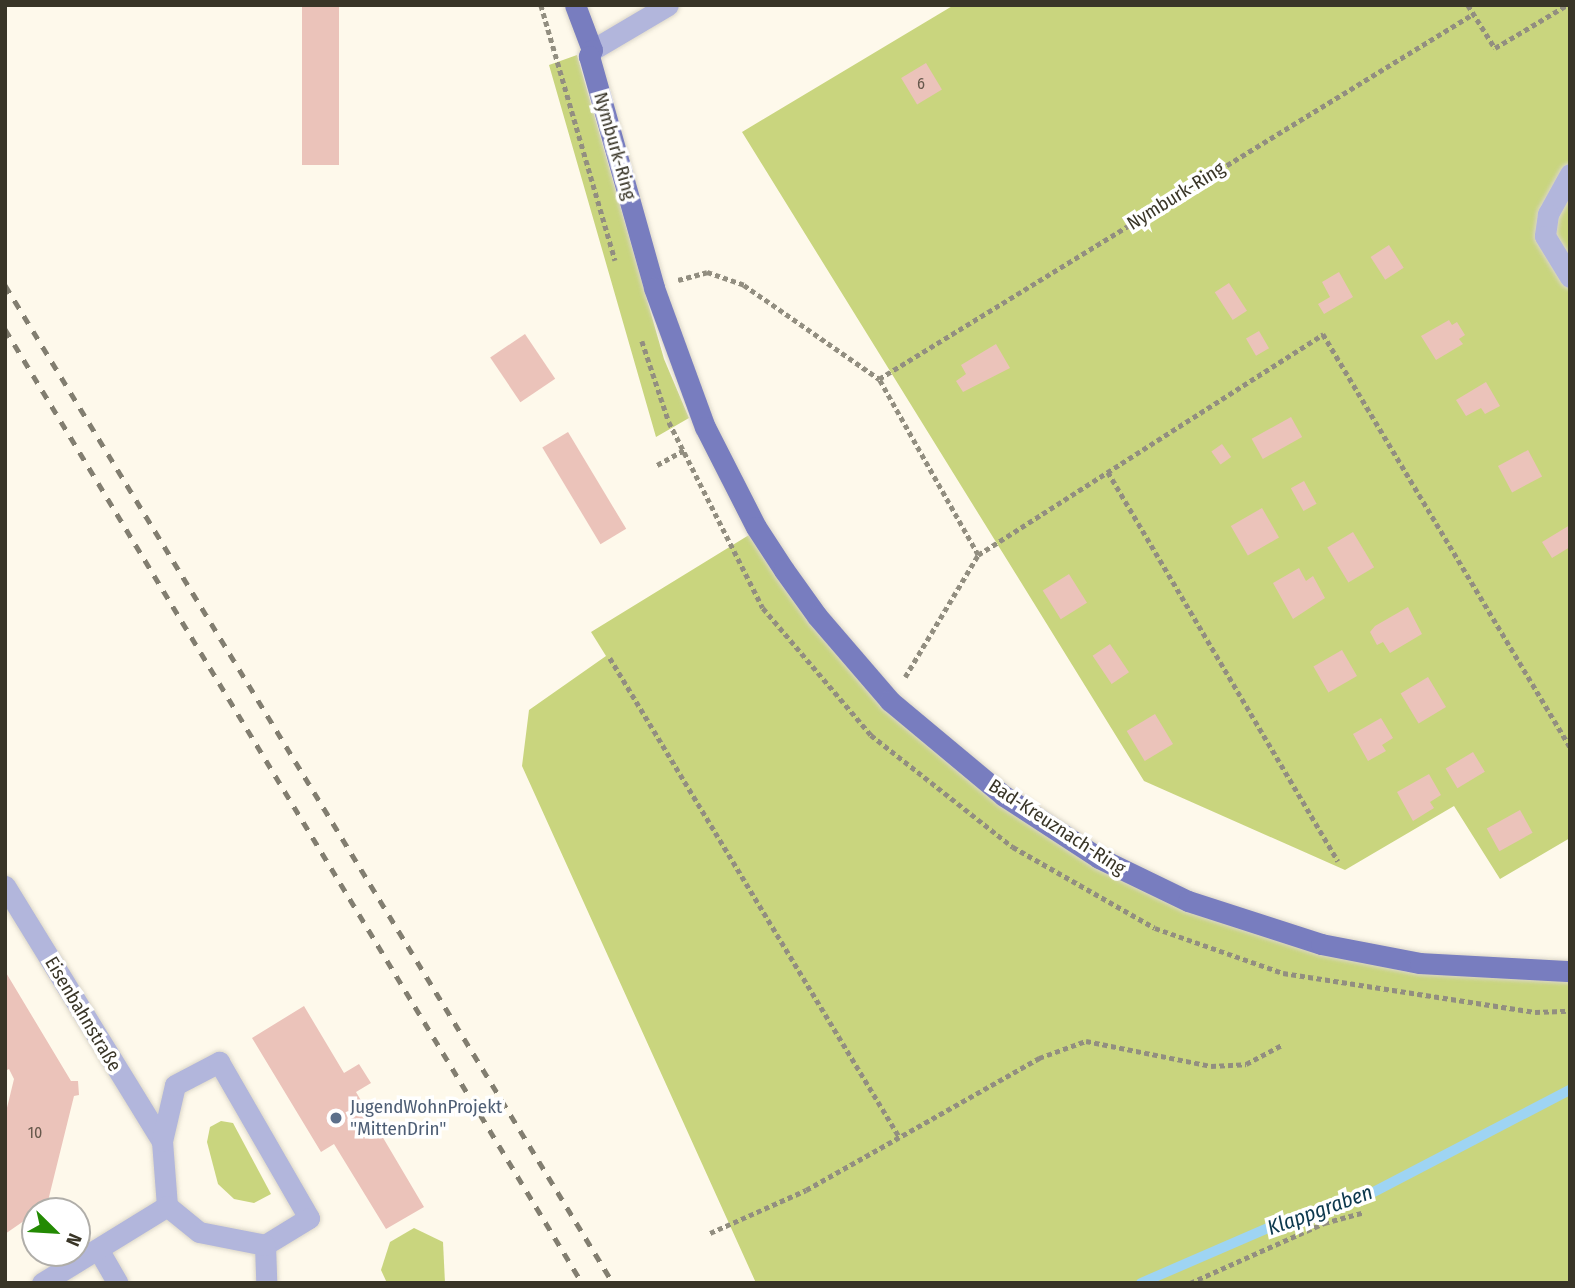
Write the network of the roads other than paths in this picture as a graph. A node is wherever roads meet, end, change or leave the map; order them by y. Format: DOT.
graph roads {
  1 [pos="575,5"];
  2 [pos="668,5"];
  3 [pos="592,50"];
  4 [pos="1570,174"];
  5 [pos="1570,277"];
  6 [pos="707,432"];
  7 [pos="5,886"];
  8 [pos="1570,971"];
  9 [pos="162,1141"];
  10 [pos="167,1206"];
  11 [pos="265,1245"];
  12 [pos="98,1249"];
  13 [pos="42,1283"];
  14 [pos="118,1283"];
  15 [pos="266,1283"];
  1 -- 3 [label="main road, Nymburk-Ring"];
  2 -- 3 [label="street"];
  3 -- 6 [label="main road, Nymburk-Ring"];
  4 -- 5 [label="street"];
  6 -- 8 [label="main road, Bad-Kreuznach-Ring"];
  7 -- 9 [label="street, Eisenbahnstraße"];
  9 -- 10 [label="street"];
  9 -- 11 [label="street"];
  10 -- 11 [label="street"];
  10 -- 12 [label="street"];
  11 -- 15 [label="street"];
  12 -- 13 [label="street"];
  12 -- 14 [label="street"];
}
